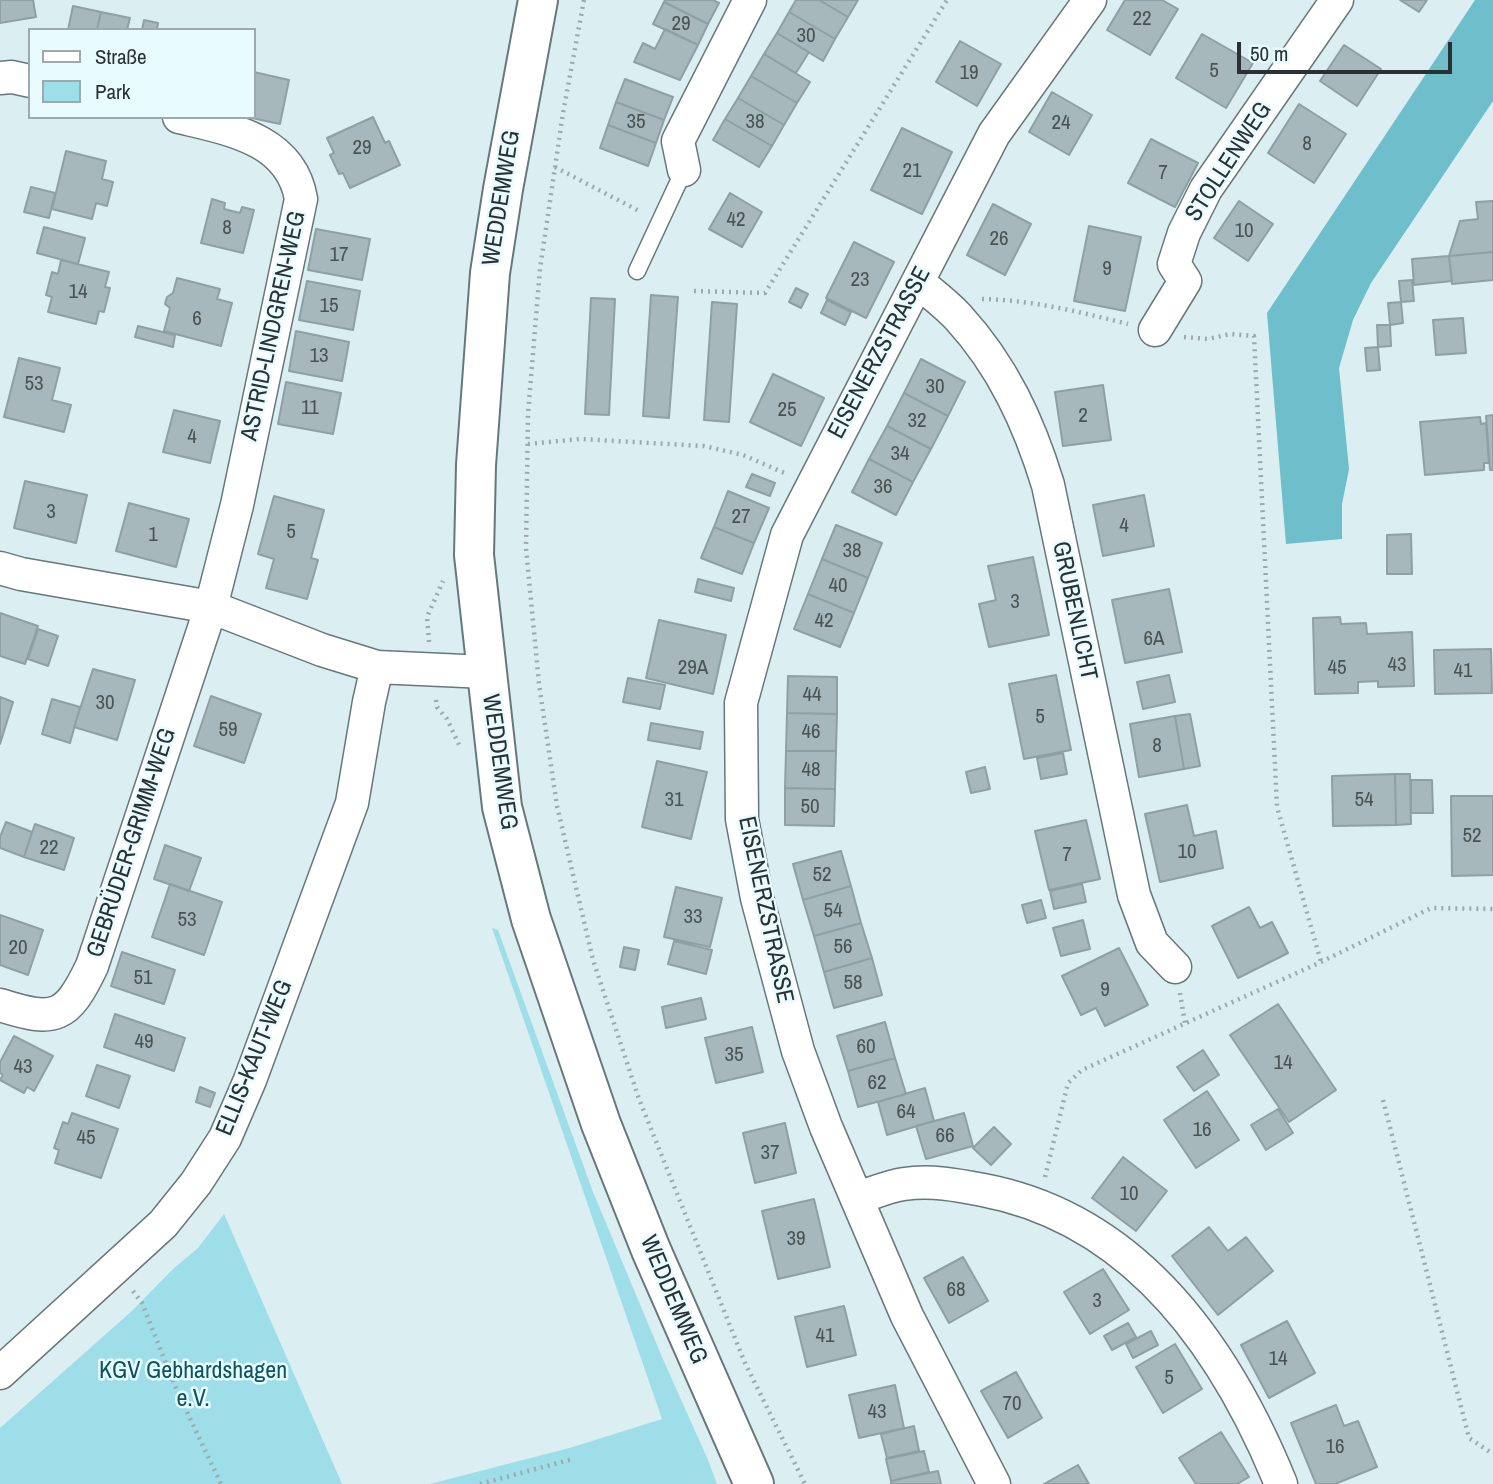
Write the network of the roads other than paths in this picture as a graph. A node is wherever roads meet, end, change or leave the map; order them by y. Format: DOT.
graph roads {
  1 [pos="538,0"];
  2 [pos="750,0"];
  3 [pos="1090,0"];
  4 [pos="1337,0"];
  5 [pos="0,78"];
  6 [pos="28,81"];
  7 [pos="187,119"];
  8 [pos="684,170"];
  9 [pos="637,271"];
  10 [pos="918,282"];
  11 [pos="1155,330"];
  12 [pos="0,568"];
  13 [pos="211,607"];
  14 [pos="377,667"];
  15 [pos="486,672"];
  16 [pos="1175,967"];
  17 [pos="0,1005"];
  18 [pos="858,1198"];
  19 [pos="0,1373"];
  20 [pos="754,1484"];
  21 [pos="994,1484"];
  22 [pos="1281,1484"];
  1 -- 15 [label="main road, WEDDEMWEG"];
  2 -- 8 [label="street"];
  3 -- 10 [label="street, EISENERZSTRASSE"];
  4 -- 11 [label="street, STOLLENWEG"];
  5 -- 6 [label="street"];
  7 -- 13 [label="street, ASTRID-LINDGREN-WEG"];
  8 -- 9 [label="lane"];
  10 -- 16 [label="street, GRUBENLICHT"];
  10 -- 18 [label="street, EISENERZSTRASSE"];
  12 -- 13 [label="street"];
  13 -- 14 [label="street"];
  13 -- 17 [label="street, GEBRÜDER-GRIMM-WEG"];
  14 -- 15 [label="street"];
  14 -- 19 [label="street, ELLIS-KAUT-WEG"];
  15 -- 20 [label="main road, WEDDEMWEG"];
  18 -- 21 [label="street, EISENERZSTRASSE"];
  18 -- 22 [label="street"];
}
